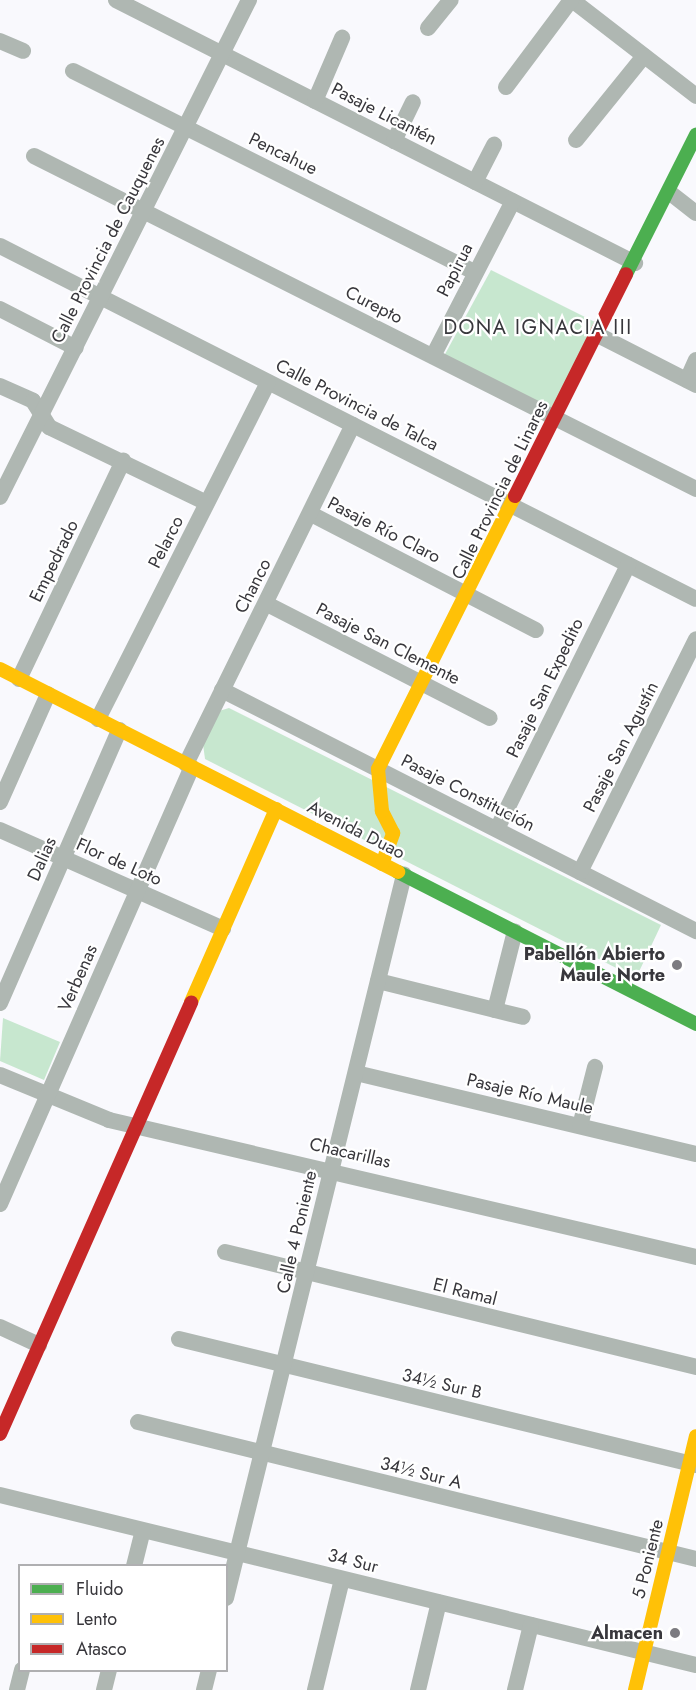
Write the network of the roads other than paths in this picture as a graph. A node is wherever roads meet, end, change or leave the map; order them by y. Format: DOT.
graph roads {
  1 [pos="116,0"];
  2 [pos="249,0"];
  3 [pos="451,0"];
  4 [pos="571,0"];
  5 [pos="141,6"];
  6 [pos="429,28"];
  7 [pos="342,38"];
  8 [pos="0,41"];
  9 [pos="23,51"];
  10 [pos="224,55"];
  11 [pos="644,56"];
  12 [pos="73,71"];
  13 [pos="506,87"];
  14 [pos="696,96"];
  15 [pos="315,101"];
  16 [pos="413,102"];
  17 [pos="186,128"];
  18 [pos="696,135"];
  19 [pos="576,140"];
  20 [pos="394,141"];
  21 [pos="494,145"];
  22 [pos="34,156"];
  23 [pos="475,182"];
  24 [pos="669,192"];
  25 [pos="513,201"];
  26 [pos="144,211"];
  27 [pos="696,213"];
  28 [pos="0,246"];
  29 [pos="635,263"];
  30 [pos="475,272"];
  31 [pos="100,296"];
  32 [pos="0,309"];
  33 [pos="598,335"];
  34 [pos="76,348"];
  35 [pos="433,356"];
  36 [pos="696,360"];
  37 [pos="268,382"];
  38 [pos="691,382"];
  39 [pos="0,386"];
  40 [pos="41,415"];
  41 [pos="555,418"];
  42 [pos="354,425"];
  43 [pos="123,461"];
  44 [pos="6,471"];
  45 [pos="696,489"];
  46 [pos="0,497"];
  47 [pos="207,503"];
  48 [pos="513,506"];
  49 [pos="311,514"];
  50 [pos="628,565"];
  51 [pos="468,595"];
  52 [pos="696,599"];
  53 [pos="267,604"];
  54 [pos="536,630"];
  55 [pos="696,639"];
  56 [pos="0,669"];
  57 [pos="19,679"];
  58 [pos="422,683"];
  59 [pos="222,690"];
  60 [pos="48,694"];
  61 [pos="490,718"];
  62 [pos="98,719"];
  63 [pos="120,730"];
  64 [pos="189,765"];
  65 [pos="378,769"];
  66 [pos="0,802"];
  67 [pos="276,810"];
  68 [pos="497,829"];
  69 [pos="0,830"];
  70 [pos="63,858"];
  71 [pos="382,864"];
  72 [pos="580,872"];
  73 [pos="404,875"];
  74 [pos="137,891"];
  75 [pos="223,929"];
  76 [pos="696,931"];
  77 [pos="515,932"];
  78 [pos="378,981"];
  79 [pos="0,1003"];
  80 [pos="495,1010"];
  81 [pos="523,1017"];
  82 [pos="696,1024"];
  83 [pos="595,1067"];
  84 [pos="356,1073"];
  85 [pos="0,1075"];
  86 [pos="47,1096"];
  87 [pos="137,1123"];
  88 [pos="580,1126"];
  89 [pos="696,1154"];
  90 [pos="332,1169"];
  91 [pos="0,1204"];
  92 [pos="225,1252"];
  93 [pos="696,1257"];
  94 [pos="308,1274"];
  95 [pos="0,1327"];
  96 [pos="179,1339"];
  97 [pos="39,1345"];
  98 [pos="285,1366"];
  99 [pos="696,1367"];
  100 [pos="138,1422"];
  101 [pos="0,1434"];
  102 [pos="696,1436"];
  103 [pos="262,1454"];
  104 [pos="693,1464"];
  105 [pos="0,1495"];
  106 [pos="143,1531"];
  107 [pos="668,1552"];
  108 [pos="238,1554"];
  109 [pos="696,1559"];
  110 [pos="135,1564"];
  111 [pos="342,1579"];
  112 [pos="228,1591"];
  113 [pos="439,1602"];
  114 [pos="531,1624"];
  115 [pos="644,1652"];
  116 [pos="696,1665"];
  117 [pos="22,1672"];
  118 [pos="109,1672"];
  119 [pos="209,1672"];
  120 [pos="17,1690"];
  121 [pos="104,1690"];
  122 [pos="204,1690"];
  123 [pos="315,1690"];
  124 [pos="418,1690"];
  125 [pos="515,1690"];
  126 [pos="635,1690"];
  1 -- 5 [label="street, Pasaje Licantén"];
  2 -- 10 [label="street, Calle Provincia de Cauquenes"];
  3 -- 6 [label="street"];
  4 -- 11 [label="street"];
  4 -- 13 [label="street"];
  5 -- 10 [label="street, Pasaje Licantén"];
  7 -- 15 [label="street"];
  8 -- 9 [label="street"];
  10 -- 15 [label="street, Pasaje Licantén"];
  10 -- 17 [label="street, Calle Provincia de Cauquenes"];
  11 -- 14 [label="street"];
  11 -- 19 [label="street"];
  12 -- 17 [label="street, Pencahue"];
  15 -- 20 [label="street, Pasaje Licantén"];
  16 -- 20 [label="street"];
  17 -- 26 [label="street, Calle Provincia de Cauquenes"];
  17 -- 30 [label="street, Pencahue"];
  18 -- 24 [label="street, Calle Provincia de Linares"];
  20 -- 23 [label="street, Pasaje Licantén"];
  21 -- 23 [label="street"];
  22 -- 26 [label="street, Curepto"];
  23 -- 25 [label="street, Pasaje Licantén"];
  24 -- 27 [label="street"];
  24 -- 29 [label="street, Calle Provincia de Linares"];
  25 -- 29 [label="street, Pasaje Licantén"];
  25 -- 30 [label="street, Papirua"];
  26 -- 31 [label="street, Calle Provincia de Cauquenes"];
  26 -- 35 [label="street, Curepto"];
  28 -- 31 [label="street, Calle Provincia de Talca"];
  29 -- 33 [label="street, Calle Provincia de Linares"];
  30 -- 35 [label="street, Papirua"];
  31 -- 34 [label="street, Calle Provincia de Cauquenes"];
  31 -- 37 [label="street, Calle Provincia de Talca"];
  32 -- 34 [label="street"];
  33 -- 38 [label="street"];
  33 -- 41 [label="street, Calle Provincia de Linares"];
  34 -- 40 [label="street, Calle Provincia de Cauquenes"];
  35 -- 41 [label="street, Curepto"];
  36 -- 38 [label="street"];
  37 -- 42 [label="street, Calle Provincia de Talca"];
  37 -- 47 [label="street, Pelarco"];
  39 -- 40 [label="street"];
  40 -- 43 [label="street"];
  40 -- 44 [label="street, Calle Provincia de Cauquenes"];
  41 -- 45 [label="street, Curepto"];
  41 -- 48 [label="street, Calle Provincia de Linares"];
  42 -- 48 [label="street, Calle Provincia de Talca"];
  42 -- 49 [label="street, Chanco"];
  43 -- 47 [label="street"];
  43 -- 57 [label="street, Empedrado"];
  44 -- 46 [label="street, Calle Provincia de Cauquenes"];
  47 -- 62 [label="street, Pelarco"];
  48 -- 50 [label="street, Calle Provincia de Talca"];
  48 -- 51 [label="street, Calle Provincia de Linares"];
  49 -- 51 [label="street, Pasaje Río Claro"];
  49 -- 53 [label="street, Chanco"];
  50 -- 52 [label="street, Calle Provincia de Talca"];
  50 -- 68 [label="street, Pasaje San Expedito"];
  51 -- 54 [label="street, Pasaje Río Claro"];
  51 -- 58 [label="street, Calle Provincia de Linares"];
  53 -- 58 [label="street, Pasaje San Clemente"];
  53 -- 59 [label="street, Chanco"];
  55 -- 72 [label="street, Pasaje San Agustín"];
  56 -- 57 [label="street, Avenida Duao"];
  57 -- 60 [label="street, Avenida Duao"];
  58 -- 61 [label="street, Pasaje San Clemente"];
  58 -- 65 [label="street, Calle Provincia de Linares"];
  59 -- 64 [label="street, Chanco"];
  59 -- 65 [label="street, Pasaje Constitución"];
  60 -- 62 [label="street, Avenida Duao"];
  60 -- 66 [label="street"];
  62 -- 63 [label="street, Avenida Duao"];
  63 -- 64 [label="street, Avenida Duao"];
  63 -- 70 [label="street, Dalias"];
  64 -- 67 [label="street, Avenida Duao"];
  64 -- 74 [label="street, Verbenas"];
  65 -- 68 [label="street, Pasaje Constitución"];
  65 -- 71 [label="street"];
  67 -- 71 [label="street, Avenida Duao"];
  67 -- 75 [label="street"];
  68 -- 72 [label="street, Pasaje Constitución"];
  69 -- 70 [label="street, Flor de Loto"];
  70 -- 74 [label="street, Flor de Loto"];
  70 -- 79 [label="street, Dalias"];
  71 -- 73 [label="street, Avenida Duao"];
  72 -- 76 [label="street, Pasaje Constitución"];
  73 -- 77 [label="street, Avenida Duao"];
  73 -- 78 [label="street, Calle 4 Poniente"];
  74 -- 75 [label="street, Flor de Loto"];
  74 -- 86 [label="street, Verbenas"];
  75 -- 87 [label="street"];
  77 -- 80 [label="street"];
  77 -- 82 [label="street, Avenida Duao"];
  78 -- 80 [label="street"];
  78 -- 84 [label="street, Calle 4 Poniente"];
  80 -- 81 [label="street"];
  83 -- 88 [label="street"];
  84 -- 88 [label="street, Pasaje Río Maule"];
  84 -- 90 [label="street, Calle 4 Poniente"];
  85 -- 86 [label="street, Chacarillas"];
  86 -- 87 [label="street, Chacarillas"];
  86 -- 91 [label="street, Verbenas"];
  87 -- 90 [label="street, Chacarillas"];
  87 -- 97 [label="street"];
  88 -- 89 [label="street, Pasaje Río Maule"];
  90 -- 93 [label="street, Chacarillas"];
  90 -- 94 [label="street, Calle 4 Poniente"];
  92 -- 94 [label="street, El Ramal"];
  94 -- 98 [label="street, Calle 4 Poniente"];
  94 -- 99 [label="street, El Ramal"];
  95 -- 97 [label="street"];
  96 -- 98 [label="street, 34½ Sur B"];
  97 -- 101 [label="street"];
  98 -- 103 [label="street, Calle 4 Poniente"];
  98 -- 104 [label="street, 34½ Sur B"];
  100 -- 103 [label="street, 34½ Sur A"];
  102 -- 104 [label="street, 5 Poniente"];
  103 -- 107 [label="street, 34½ Sur A"];
  103 -- 108 [label="street, Calle 4 Poniente"];
  104 -- 107 [label="street, 5 Poniente"];
  105 -- 106 [label="street, 34 Sur"];
  106 -- 108 [label="street, 34 Sur"];
  106 -- 110 [label="street"];
  107 -- 109 [label="street, 34½ Sur A"];
  107 -- 115 [label="street, 5 Poniente"];
  108 -- 111 [label="street, 34 Sur"];
  108 -- 112 [label="street, Calle 4 Poniente"];
  111 -- 113 [label="street, 34 Sur"];
  111 -- 123 [label="street"];
  113 -- 114 [label="street, 34 Sur"];
  113 -- 124 [label="street"];
  114 -- 115 [label="street, 34 Sur"];
  114 -- 125 [label="street"];
  115 -- 116 [label="street, 34 Sur"];
  115 -- 126 [label="street, 5 Poniente"];
  117 -- 120 [label="street"];
  118 -- 121 [label="street"];
  119 -- 122 [label="street"];
}
